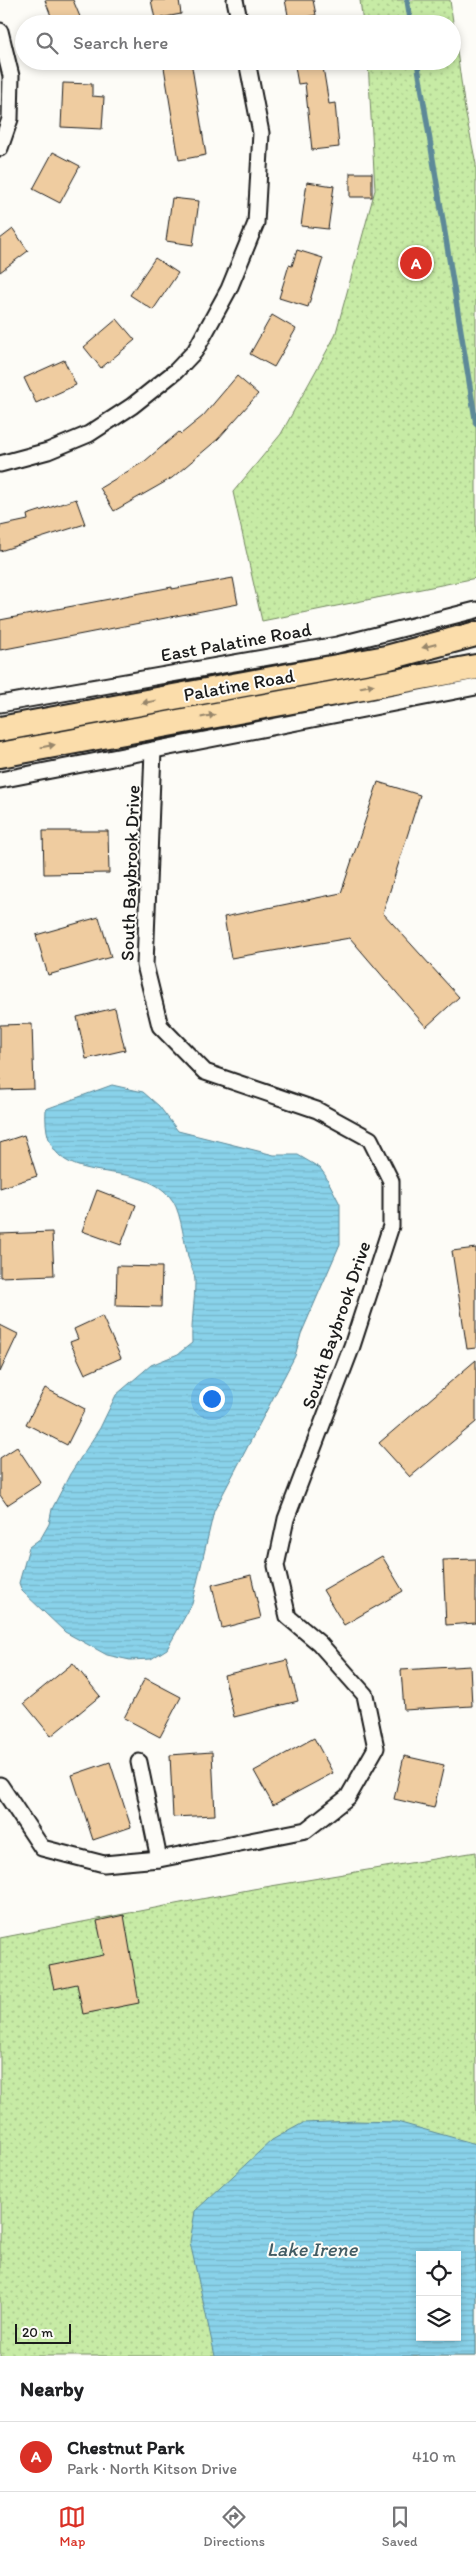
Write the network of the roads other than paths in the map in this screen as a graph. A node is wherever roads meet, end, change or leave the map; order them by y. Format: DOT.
graph roads {
  1 [pos="235,0"];
  2 [pos="238,15"];
  3 [pos="0,31"];
  4 [pos="249,70"];
  5 [pos="0,148"];
  6 [pos="0,464"];
  7 [pos="476,610"];
  8 [pos="476,634"];
  9 [pos="476,667"];
  10 [pos="476,687"];
  11 [pos="0,704"];
  12 [pos="0,730"];
  13 [pos="153,750"];
  14 [pos="0,755"];
  15 [pos="0,780"];
  16 [pos="139,1762"];
  17 [pos="0,1785"];
  18 [pos="159,1859"];
  1 -- 2 [label="street"];
  3 -- 5 [label="street"];
  4 -- 6 [label="street"];
  7 -- 11 [label="street, East Palatine Road"];
  8 -- 12 [label="main road, Palatine Road, one-way"];
  14 -- 9 [label="main road, Palatine Road, one-way"];
  10 -- 13 [label="street"];
  13 -- 15 [label="street"];
  13 -- 18 [label="street, South Baybrook Drive"];
  16 -- 18 [label="street"];
  17 -- 18 [label="street, South Baybrook Drive"];
}
